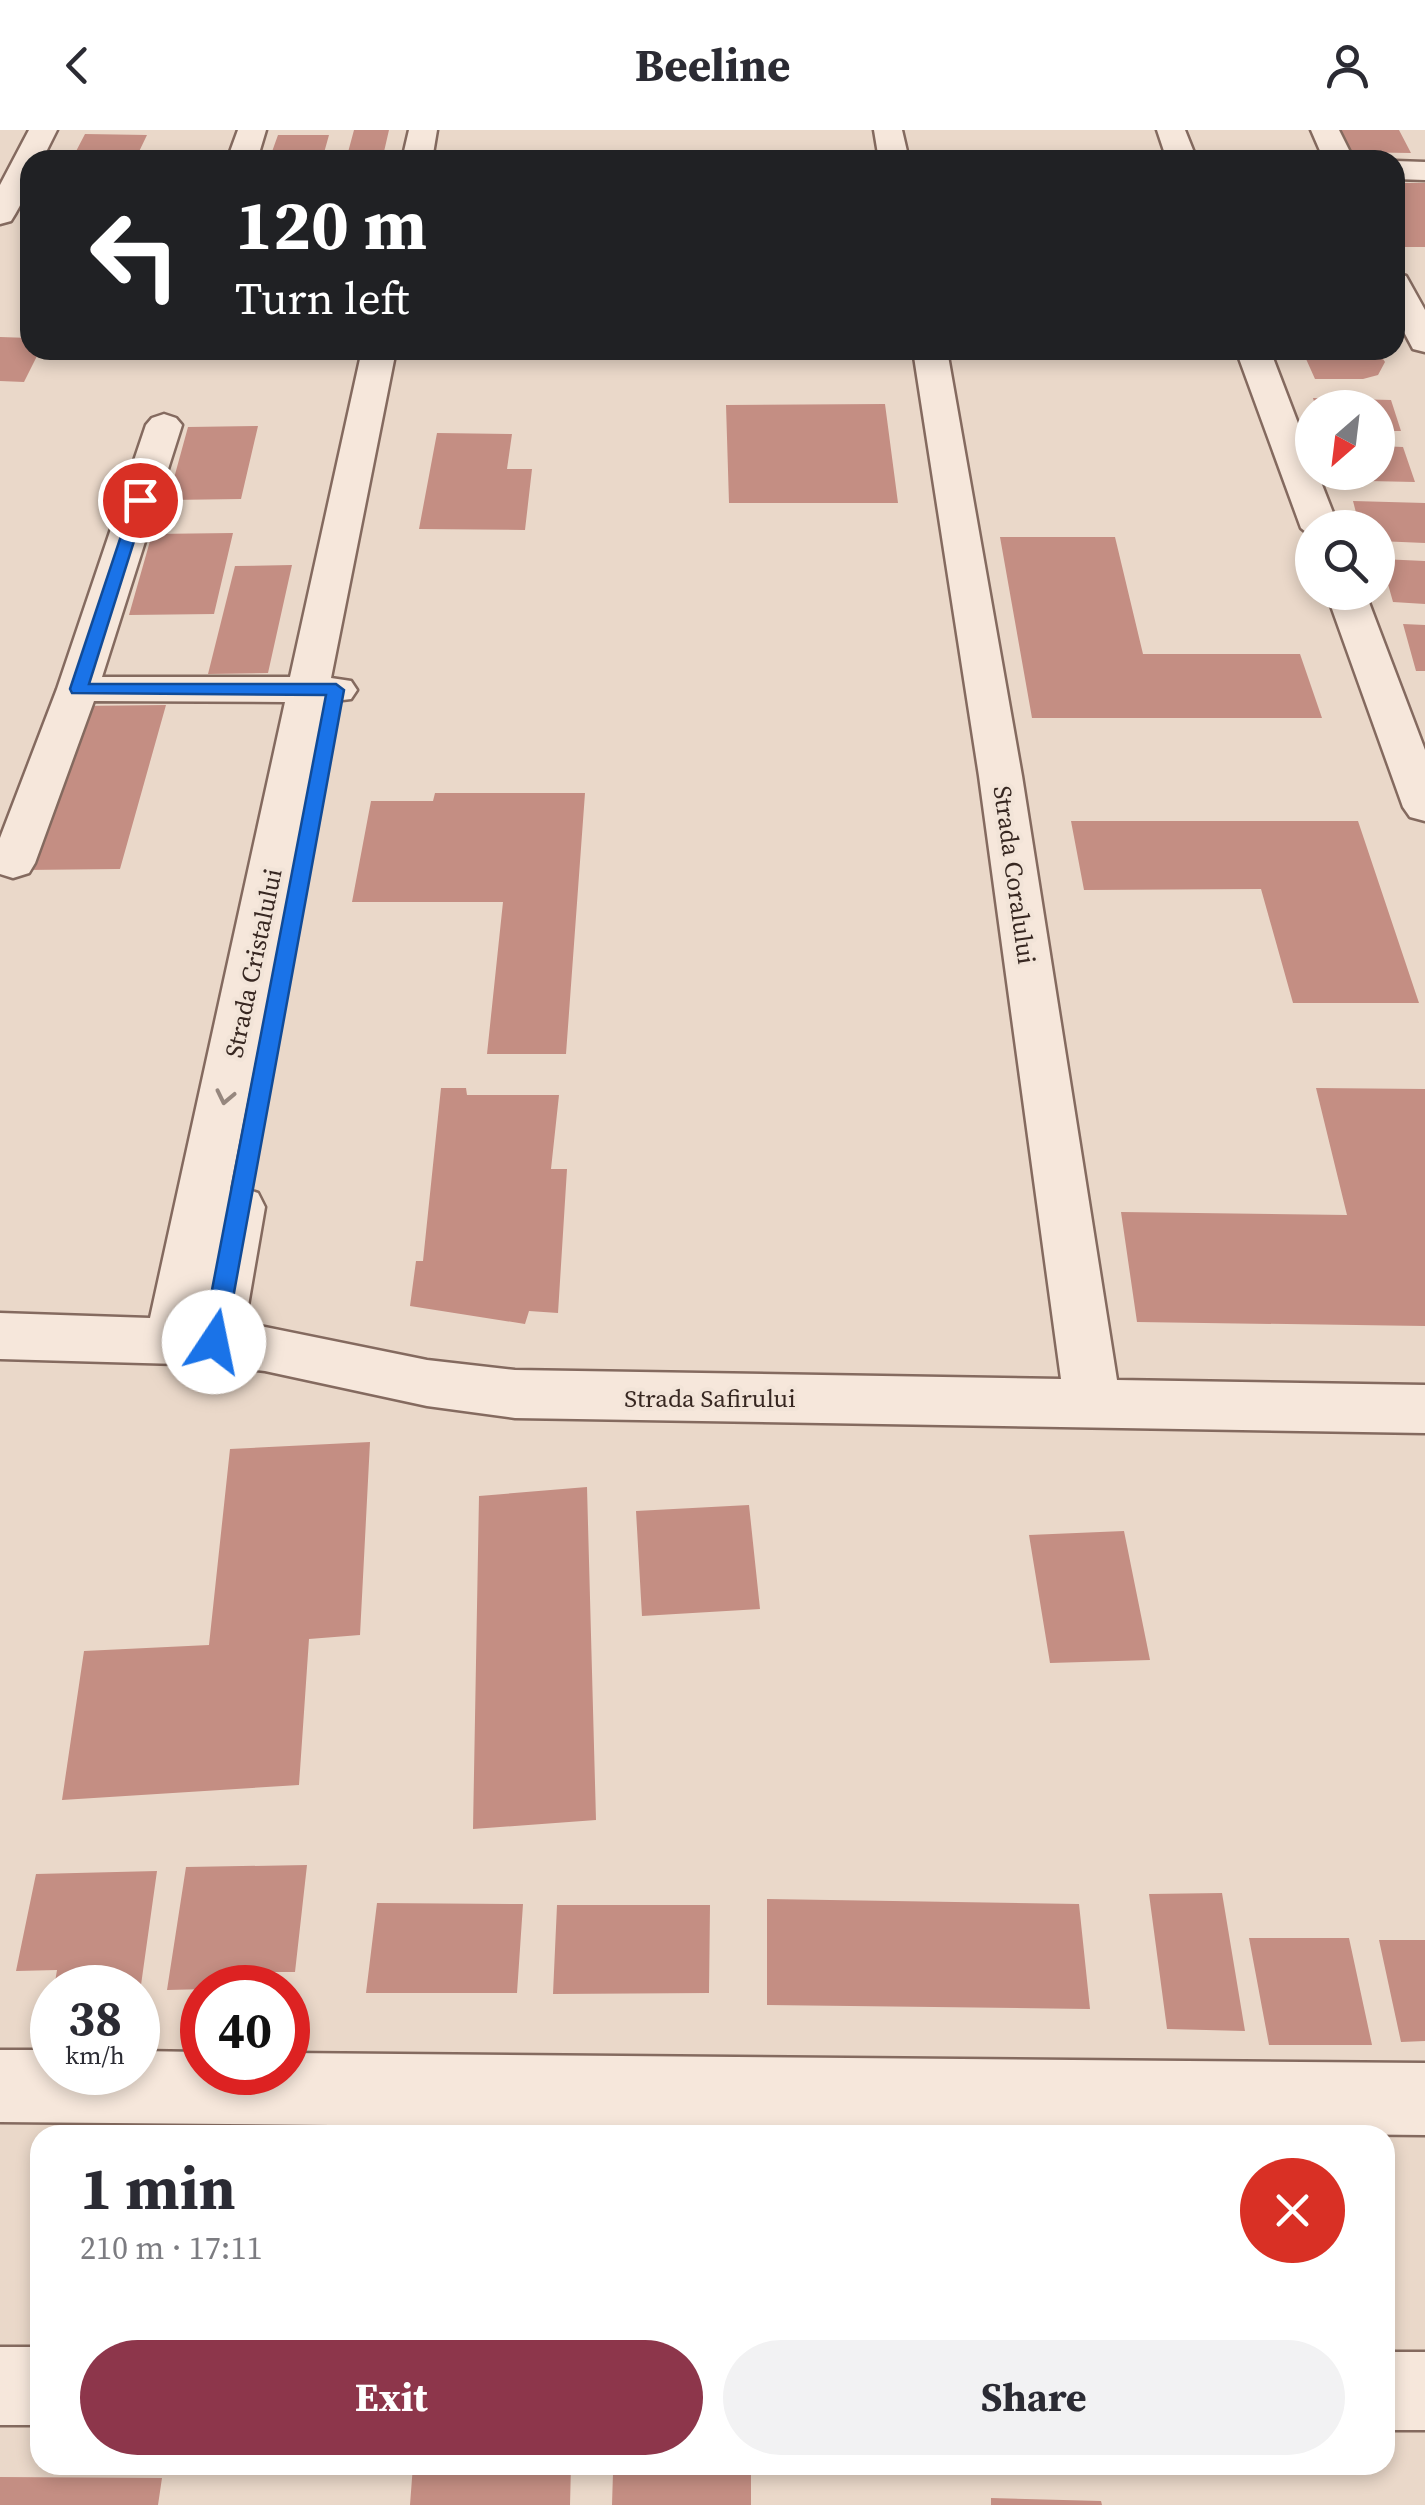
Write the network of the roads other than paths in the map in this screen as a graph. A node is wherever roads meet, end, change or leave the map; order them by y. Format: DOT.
graph roads {
  1 [pos="20,175"];
  2 [pos="0,215"];
  3 [pos="1405,303"];
  4 [pos="1425,342"];
  5 [pos="378,360"];
  6 [pos="396,360"];
  7 [pos="932,360"];
  8 [pos="1258,360"];
  9 [pos="164,425"];
  10 [pos="1313,510"];
  11 [pos="1351,610"];
  12 [pos="78,689"];
  13 [pos="323,690"];
  14 [pos="1425,807"];
  15 [pos="13,863"];
  16 [pos="0,1336"];
  17 [pos="193,1341"];
  18 [pos="1092,1400"];
  19 [pos="1425,1409"];
  20 [pos="0,2086"];
  21 [pos="1425,2098"];
  22 [pos="0,2386"];
  23 [pos="30,2386"];
  24 [pos="1395,2391"];
  25 [pos="1425,2391"];
  1 -- 2 [label="street"];
  3 -- 4 [label="street"];
  5 -- 13 [label="street, Strada Cristalului"];
  6 -- 13 [label="street, Strada Cristalului"];
  7 -- 18 [label="street, Strada Coralului"];
  8 -- 10 [label="street"];
  9 -- 12 [label="street"];
  11 -- 14 [label="street"];
  12 -- 13 [label="street"];
  12 -- 15 [label="street"];
  13 -- 17 [label="street, Strada Cristalului"];
  16 -- 17 [label="street, Strada Safirului"];
  17 -- 18 [label="street, Strada Safirului"];
  18 -- 19 [label="street, Strada Safirului"];
  20 -- 21 [label="street"];
  22 -- 23 [label="street"];
  24 -- 25 [label="street"];
}
